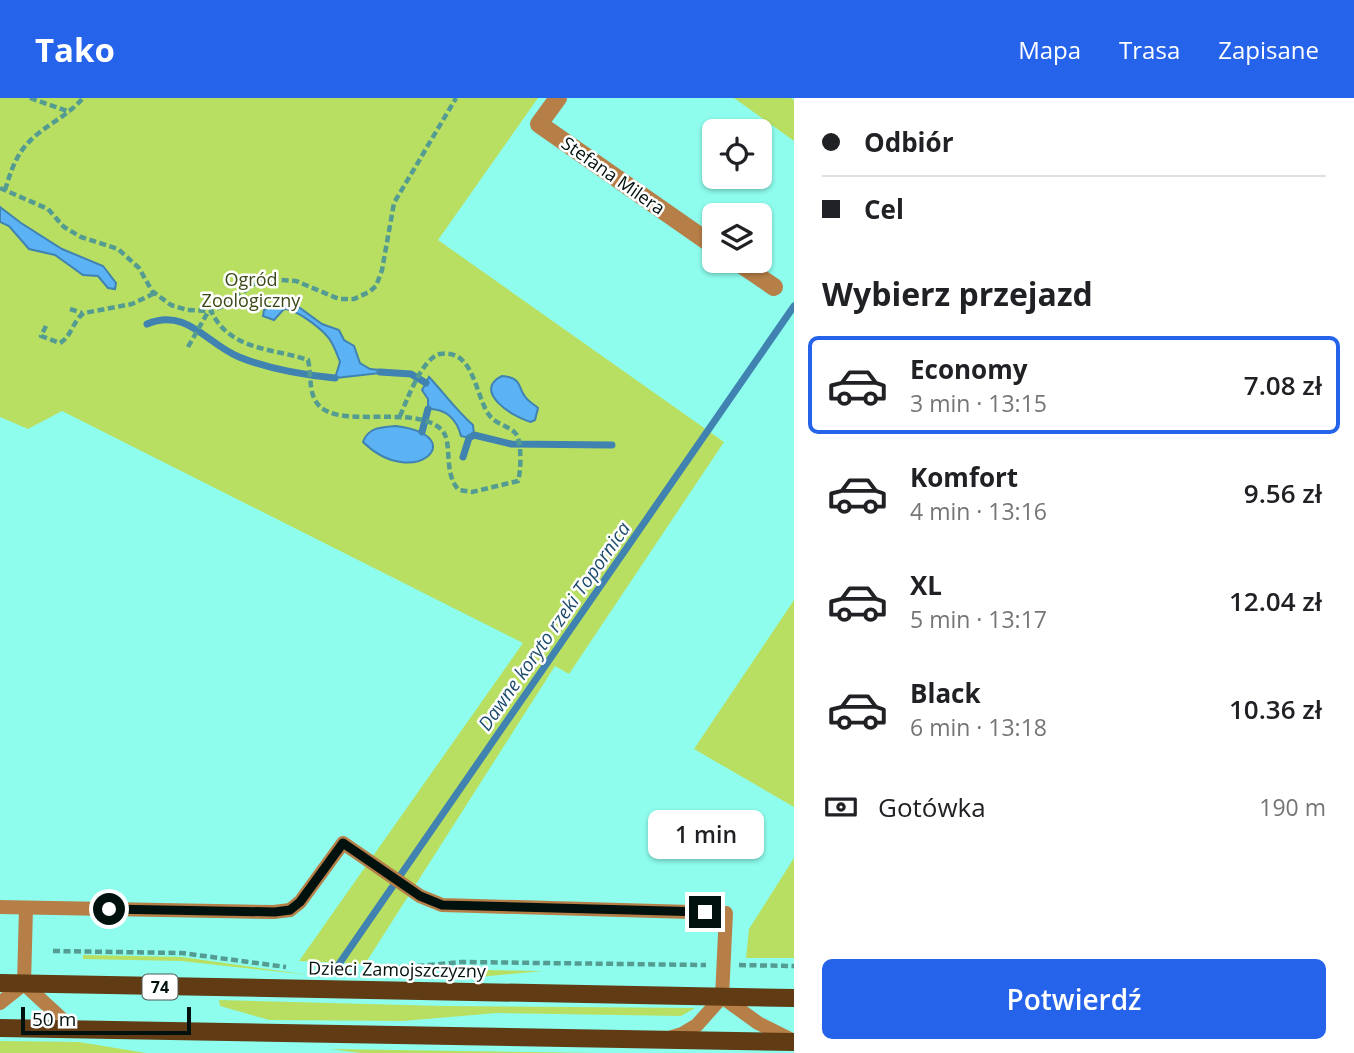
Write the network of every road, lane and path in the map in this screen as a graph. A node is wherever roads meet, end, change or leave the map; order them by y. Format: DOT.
graph roads {
  1 [pos="30,98"];
  2 [pos="83,98"];
  3 [pos="456,98"];
  4 [pos="558,98"];
  5 [pos="70,112"];
  6 [pos="2,189"];
  7 [pos="702,238"];
  8 [pos="753,273"];
  9 [pos="774,288"];
  10 [pos="155,293"];
  11 [pos="70,309"];
  12 [pos="210,311"];
  13 [pos="84,313"];
  14 [pos="46,326"];
  15 [pos="188,347"];
  16 [pos="400,416"];
  17 [pos="0,907"];
  18 [pos="26,908"];
  19 [pos="53,951"];
  20 [pos="722,965"];
  21 [pos="794,966"];
  22 [pos="290,967"];
  23 [pos="374,970"];
  24 [pos="0,983"];
  25 [pos="24,984"];
  26 [pos="722,997"];
  27 [pos="794,998"];
  28 [pos="0,1003"];
  29 [pos="0,1028"];
  30 [pos="73,1029"];
  31 [pos="663,1040"];
  32 [pos="794,1041"];
  1 -- 5 [label="path"];
  2 -- 5 [label="path"];
  3 -- 12 [label="path"];
  4 -- 7 [label="street, Stefana Milera"];
  5 -- 6 [label="path"];
  6 -- 10 [label="path"];
  8 -- 9 [label="street"];
  10 -- 12 [label="path"];
  10 -- 13 [label="path"];
  11 -- 13 [label="path"];
  12 -- 15 [label="path"];
  12 -- 16 [label="path"];
  13 -- 14 [label="path"];
  16 -- 16 [label="path"];
  17 -- 18 [label="lane"];
  18 -- 20 [label="lane"];
  18 -- 25 [label="lane"];
  19 -- 22 [label="path"];
  20 -- 21 [label="path"];
  20 -- 23 [label="path"];
  20 -- 26 [label="lane"];
  24 -- 25 [label="main road, Dzieci Zamojszczyzny / 74"];
  25 -- 26 [label="main road, Dzieci Zamojszczyzny / 74"];
  25 -- 28 [label="lane"];
  25 -- 30 [label="lane"];
  26 -- 27 [label="main road, Dzieci Zamojszczyzny / 74"];
  26 -- 31 [label="lane"];
  26 -- 32 [label="lane"];
  29 -- 30 [label="main road"];
  30 -- 31 [label="main road"];
  31 -- 32 [label="main road"];
}
